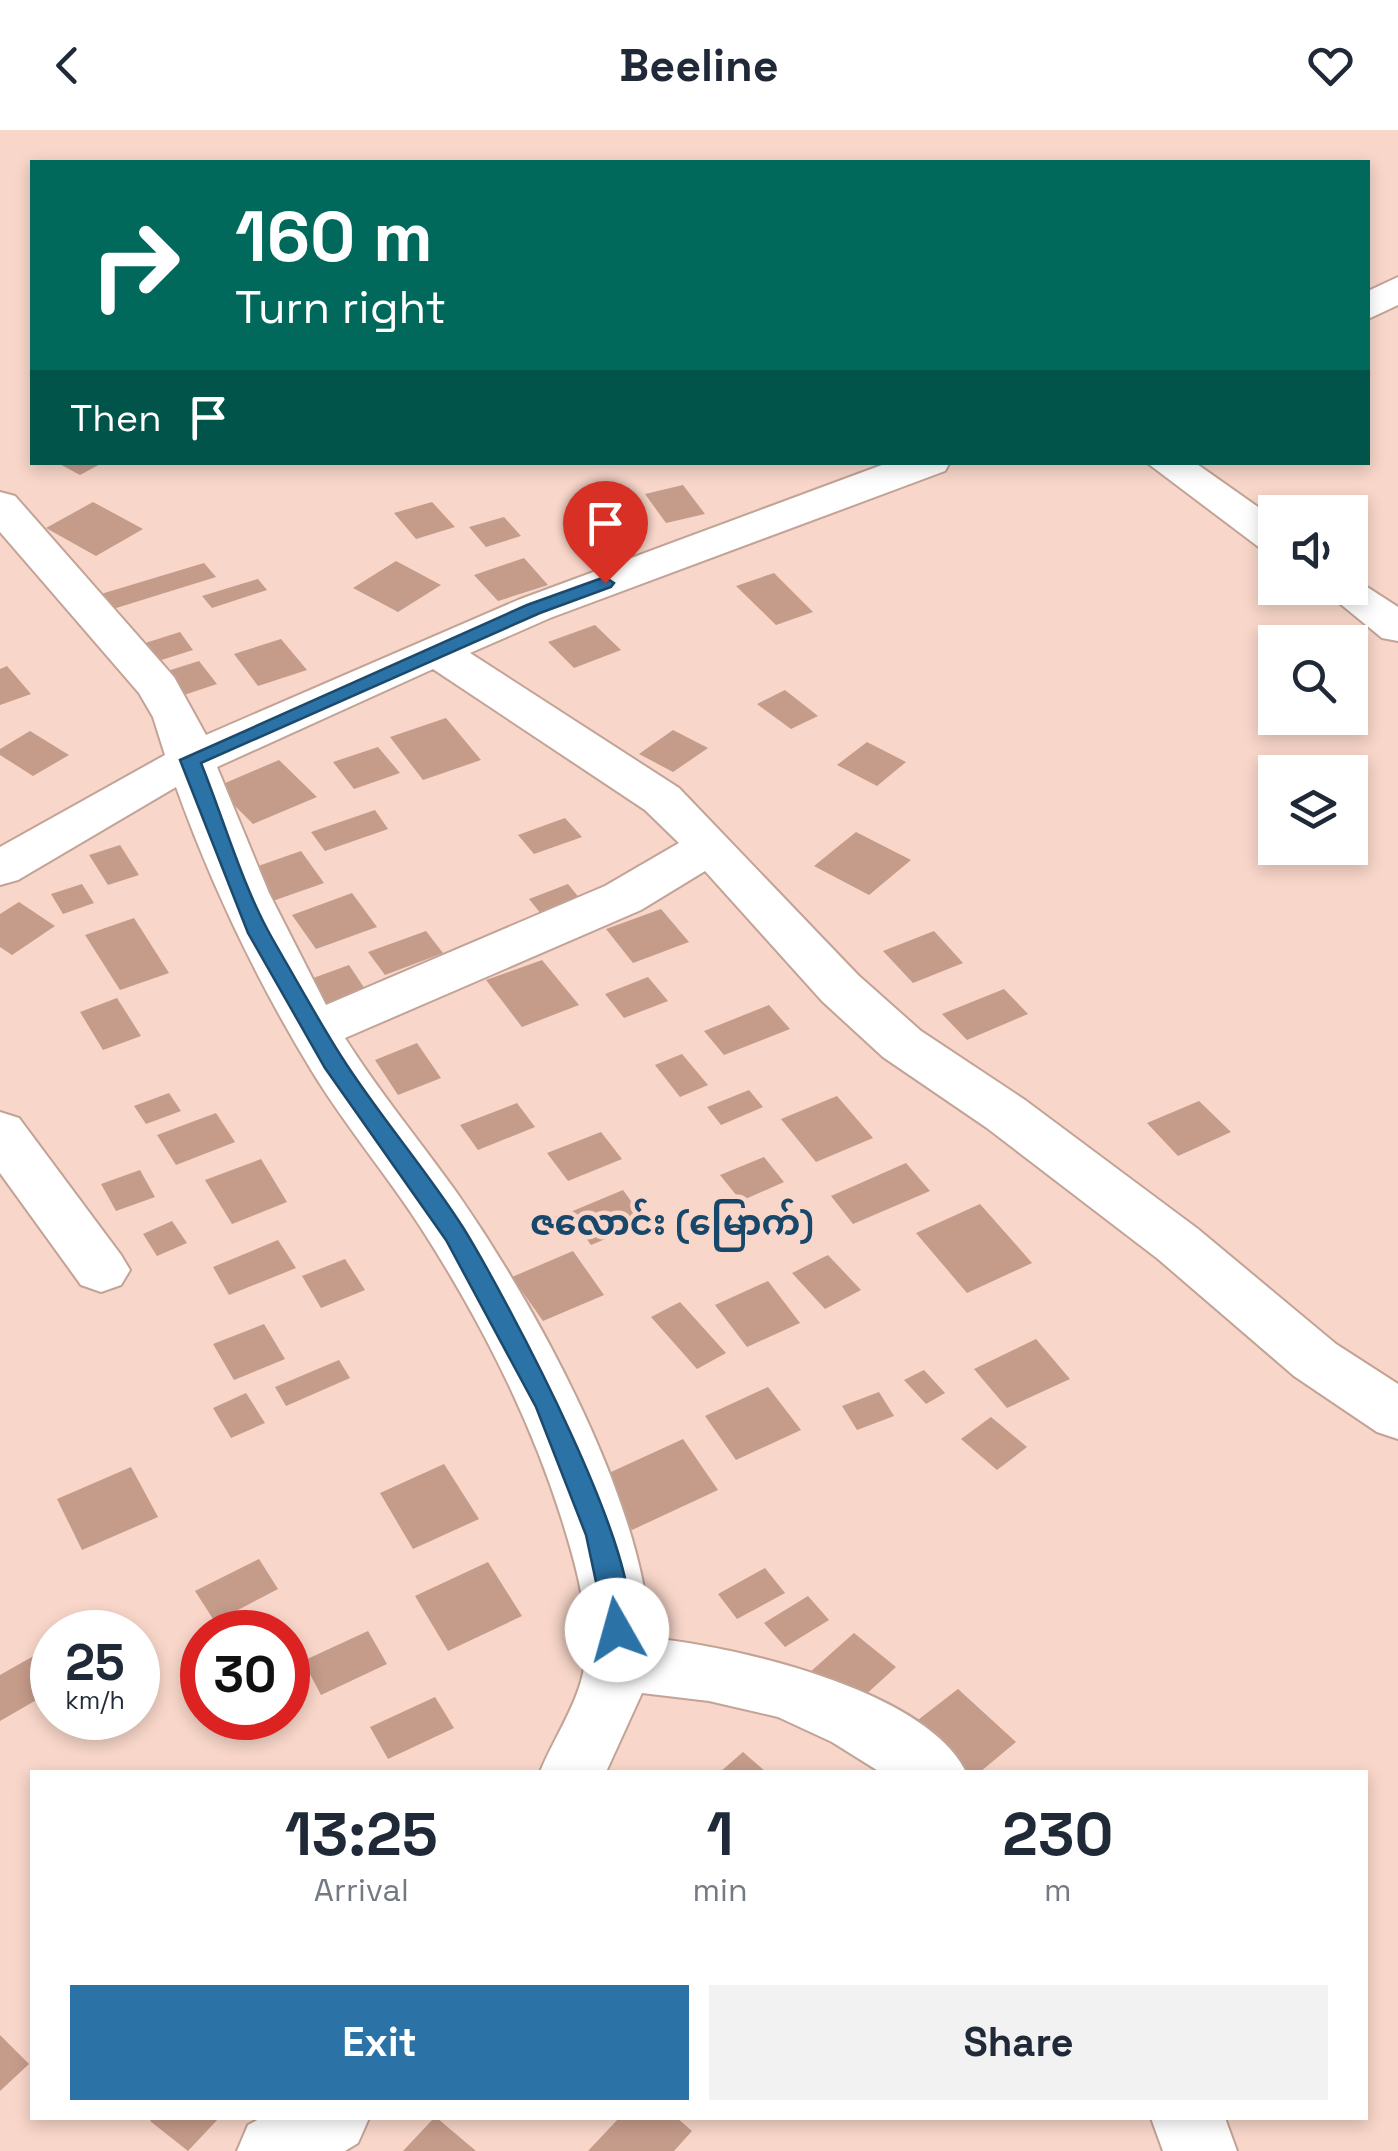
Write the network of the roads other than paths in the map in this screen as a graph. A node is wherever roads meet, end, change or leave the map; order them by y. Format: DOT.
graph roads {
  1 [pos="1398,288"];
  2 [pos="1370,307"];
  3 [pos="922,465"];
  4 [pos="1170,465"];
  5 [pos="0,506"];
  6 [pos="1258,528"];
  7 [pos="20,559"];
  8 [pos="1366,605"];
  9 [pos="1398,628"];
  10 [pos="438,652"];
  11 [pos="190,760"];
  12 [pos="710,846"];
  13 [pos="0,869"];
  14 [pos="315,1030"];
  15 [pos="0,1132"];
  16 [pos="101,1270"];
  17 [pos="1398,1414"];
  18 [pos="618,1663"];
  19 [pos="575,1770"];
  20 [pos="929,1770"];
  21 [pos="328,2120"];
  22 [pos="1189,2120"];
  23 [pos="274,2151"];
  24 [pos="1200,2151"];
  1 -- 2 [label="street"];
  3 -- 10 [label="street"];
  4 -- 6 [label="street"];
  5 -- 7 [label="street"];
  7 -- 11 [label="street"];
  8 -- 9 [label="street"];
  10 -- 11 [label="street"];
  10 -- 12 [label="street"];
  11 -- 13 [label="street"];
  11 -- 14 [label="street"];
  12 -- 14 [label="street"];
  12 -- 17 [label="street"];
  14 -- 18 [label="street"];
  15 -- 16 [label="street"];
  18 -- 19 [label="street"];
  18 -- 20 [label="street"];
  21 -- 23 [label="street"];
  22 -- 24 [label="street"];
}
